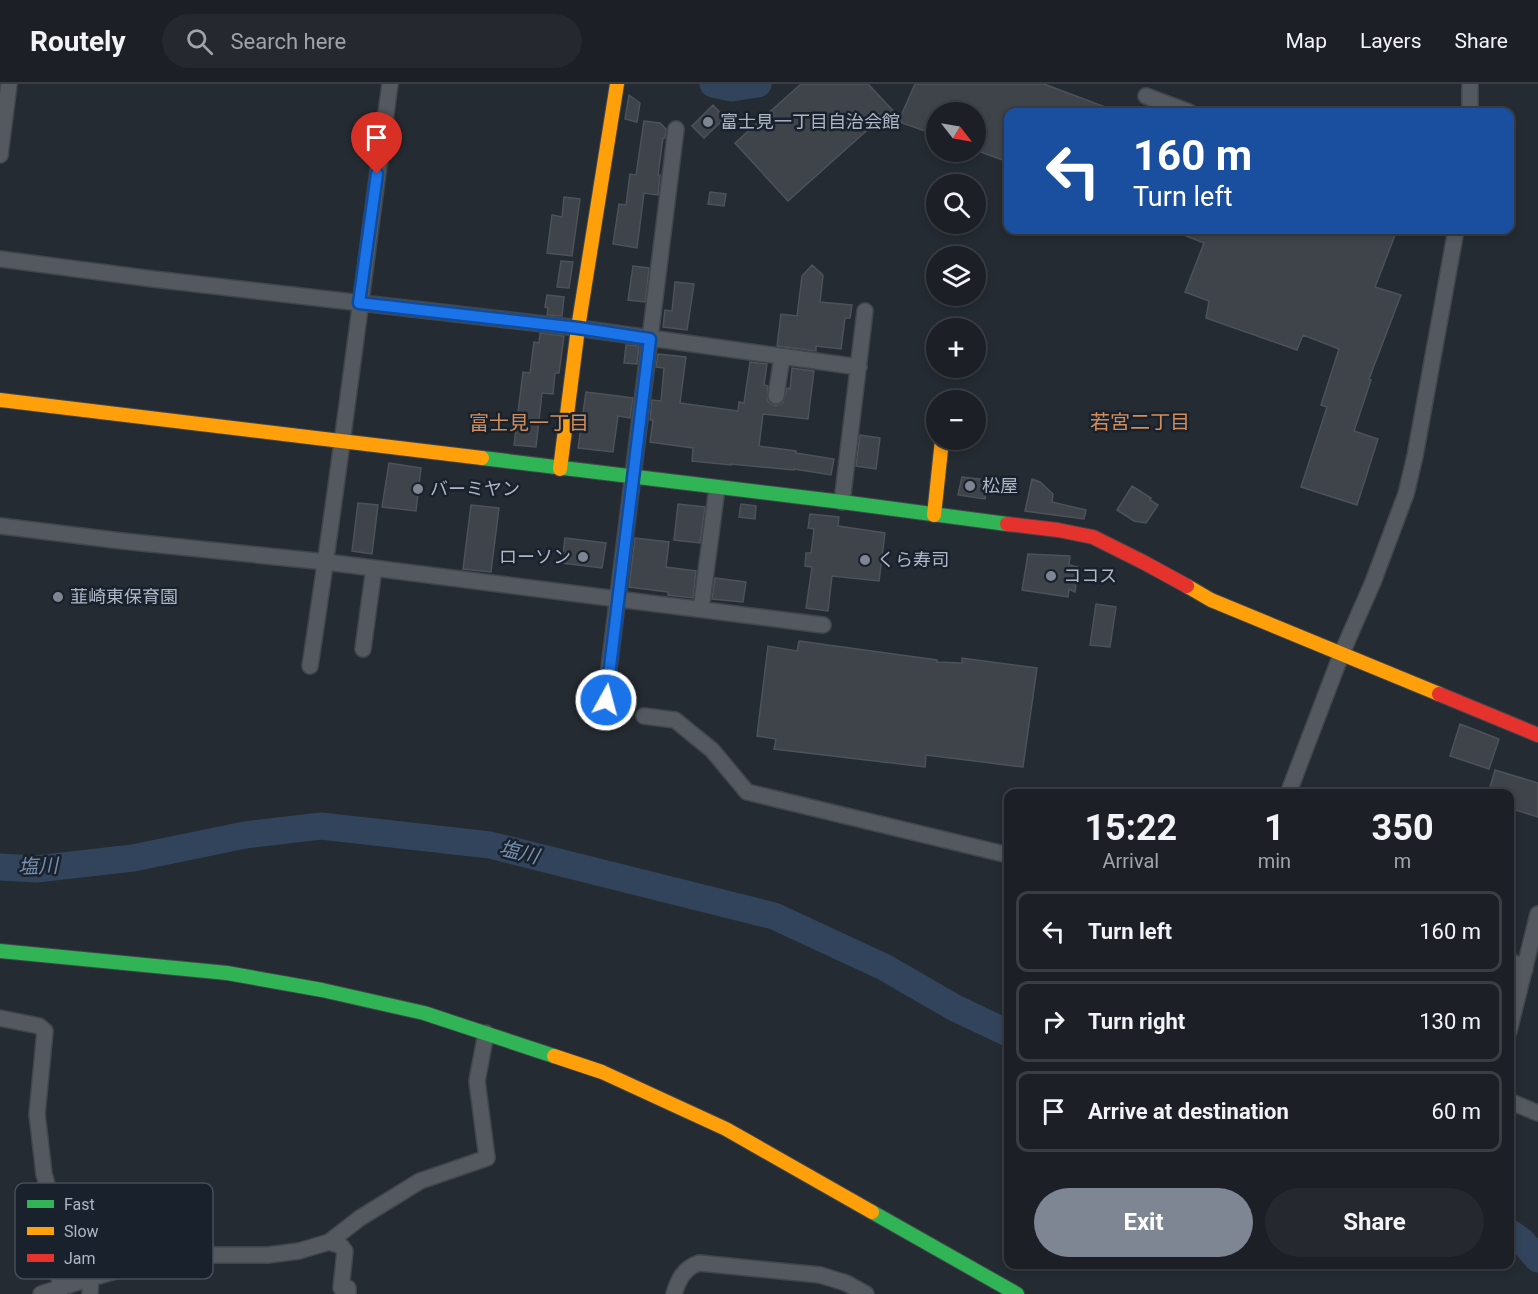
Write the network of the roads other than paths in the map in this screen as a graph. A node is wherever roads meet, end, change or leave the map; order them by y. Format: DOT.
graph roads {
  1 [pos="9,84"];
  2 [pos="390,84"];
  3 [pos="617,84"];
  4 [pos="1470,84"];
  5 [pos="1146,96"];
  6 [pos="1178,108"];
  7 [pos="1470,108"];
  8 [pos="676,129"];
  9 [pos="0,155"];
  10 [pos="1455,234"];
  11 [pos="0,259"];
  12 [pos="359,303"];
  13 [pos="866,311"];
  14 [pos="578,328"];
  15 [pos="650,339"];
  16 [pos="782,357"];
  17 [pos="859,367"];
  18 [pos="776,396"];
  19 [pos="0,400"];
  20 [pos="342,443"];
  21 [pos="941,450"];
  22 [pos="560,469"];
  23 [pos="633,477"];
  24 [pos="717,488"];
  25 [pos="842,502"];
  26 [pos="934,516"];
  27 [pos="0,526"];
  28 [pos="326,562"];
  29 [pos="374,568"];
  30 [pos="618,599"];
  31 [pos="701,609"];
  32 [pos="823,625"];
  33 [pos="363,650"];
  34 [pos="1341,655"];
  35 [pos="310,666"];
  36 [pos="606,700"];
  37 [pos="644,716"];
  38 [pos="1538,735"];
  39 [pos="1290,789"];
  40 [pos="1004,854"];
  41 [pos="1538,914"];
  42 [pos="1534,943"];
  43 [pos="0,951"];
  44 [pos="1514,963"];
  45 [pos="1525,969"];
  46 [pos="1514,1012"];
  47 [pos="0,1018"];
  48 [pos="486,1034"];
  49 [pos="1514,1103"];
  50 [pos="1538,1113"];
  51 [pos="47,1183"];
  52 [pos="329,1242"];
  53 [pos="213,1255"];
  54 [pos="59,1279"];
  55 [pos="88,1279"];
  56 [pos="91,1279"];
  57 [pos="60,1288"];
  58 [pos="41,1294"];
  59 [pos="90,1294"];
  60 [pos="348,1294"];
  61 [pos="674,1294"];
  62 [pos="866,1294"];
  63 [pos="1017,1294"];
  1 -- 9 [label="street"];
  2 -- 12 [label="street"];
  3 -- 14 [label="street"];
  4 -- 7 [label="street"];
  5 -- 6 [label="street"];
  8 -- 15 [label="street"];
  10 -- 34 [label="street"];
  11 -- 12 [label="street"];
  12 -- 14 [label="street"];
  12 -- 20 [label="street"];
  13 -- 17 [label="street"];
  14 -- 15 [label="street"];
  14 -- 22 [label="street"];
  15 -- 16 [label="street"];
  15 -- 23 [label="street"];
  16 -- 17 [label="street"];
  16 -- 18 [label="street"];
  17 -- 25 [label="street"];
  19 -- 20 [label="street"];
  20 -- 22 [label="street"];
  20 -- 28 [label="street"];
  21 -- 26 [label="street"];
  22 -- 23 [label="street"];
  23 -- 24 [label="street"];
  23 -- 30 [label="street"];
  24 -- 25 [label="street"];
  24 -- 31 [label="street"];
  25 -- 26 [label="street"];
  26 -- 34 [label="street"];
  27 -- 28 [label="street"];
  28 -- 29 [label="street"];
  28 -- 35 [label="street"];
  29 -- 30 [label="street"];
  29 -- 33 [label="street"];
  30 -- 31 [label="street"];
  30 -- 36 [label="street"];
  31 -- 32 [label="street"];
  34 -- 38 [label="street"];
  34 -- 39 [label="street"];
  37 -- 40 [label="street"];
  41 -- 42 [label="street"];
  42 -- 45 [label="street"];
  43 -- 48 [label="street"];
  44 -- 45 [label="street"];
  45 -- 46 [label="street"];
  47 -- 51 [label="street"];
  48 -- 52 [label="street"];
  48 -- 63 [label="street"];
  49 -- 50 [label="street"];
  52 -- 53 [label="street"];
  52 -- 60 [label="street"];
  54 -- 57 [label="street"];
  55 -- 57 [label="street"];
  56 -- 59 [label="street"];
  57 -- 58 [label="street"];
  61 -- 62 [label="street"];
}
